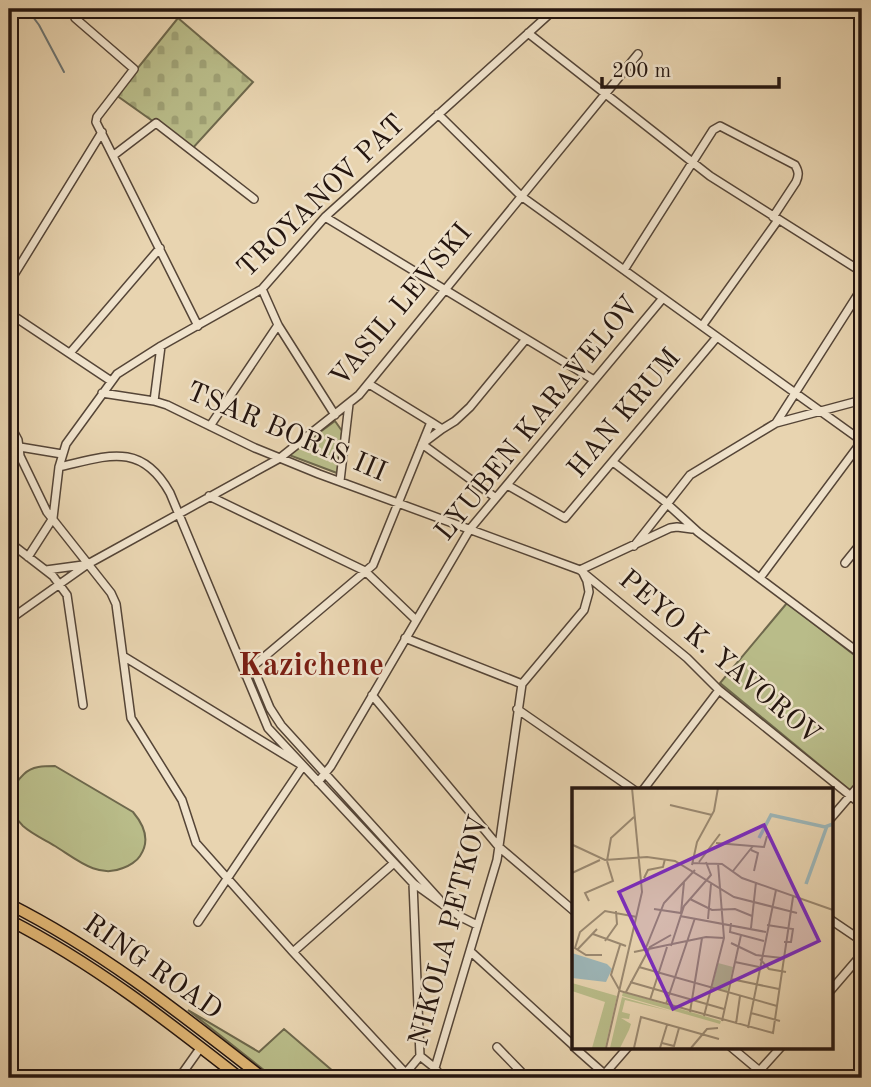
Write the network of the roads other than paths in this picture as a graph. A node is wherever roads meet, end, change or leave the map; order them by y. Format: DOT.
graph roads {
  1 [pos="555,9"];
  2 [pos="75,18"];
  3 [pos="528,33"];
  4 [pos="638,54"];
  5 [pos="605,93"];
  6 [pos="438,114"];
  7 [pos="102,132"];
  8 [pos="114,155"];
  9 [pos="692,163"];
  10 [pos="521,196"];
  11 [pos="254,199"];
  12 [pos="325,217"];
  13 [pos="776,218"];
  14 [pos="160,248"];
  15 [pos="624,270"];
  16 [pos="862,272"];
  17 [pos="9,283"];
  18 [pos="862,288"];
  19 [pos="262,289"];
  20 [pos="445,290"];
  21 [pos="663,298"];
  22 [pos="9,313"];
  23 [pos="278,325"];
  24 [pos="198,326"];
  25 [pos="702,326"];
  26 [pos="717,337"];
  27 [pos="526,339"];
  28 [pos="161,346"];
  29 [pos="70,353"];
  30 [pos="594,380"];
  31 [pos="111,382"];
  32 [pos="369,384"];
  33 [pos="795,392"];
  34 [pos="103,393"];
  35 [pos="862,400"];
  36 [pos="154,401"];
  37 [pos="349,404"];
  38 [pos="822,412"];
  39 [pos="335,415"];
  40 [pos="431,422"];
  41 [pos="9,423"];
  42 [pos="776,423"];
  43 [pos="210,426"];
  44 [pos="442,429"];
  45 [pos="862,441"];
  46 [pos="422,444"];
  47 [pos="20,447"];
  48 [pos="62,454"];
  49 [pos="280,458"];
  50 [pos="613,462"];
  51 [pos="59,467"];
  52 [pos="340,481"];
  53 [pos="506,485"];
  54 [pos="209,496"];
  55 [pos="496,498"];
  56 [pos="398,502"];
  57 [pos="666,504"];
  58 [pos="178,512"];
  59 [pos="53,518"];
  60 [pos="470,529"];
  61 [pos="698,532"];
  62 [pos="9,542"];
  63 [pos="862,542"];
  64 [pos="634,546"];
  65 [pos="28,557"];
  66 [pos="845,563"];
  67 [pos="88,564"];
  68 [pos="46,570"];
  69 [pos="580,570"];
  70 [pos="365,571"];
  71 [pos="760,578"];
  72 [pos="59,583"];
  73 [pos="9,620"];
  74 [pos="416,620"];
  75 [pos="405,638"];
  76 [pos="862,638"];
  77 [pos="854,649"];
  78 [pos="862,655"];
  79 [pos="123,656"];
  80 [pos="253,667"];
  81 [pos="244,674"];
  82 [pos="522,684"];
  83 [pos="719,690"];
  84 [pos="372,695"];
  85 [pos="83,705"];
  86 [pos="517,709"];
  87 [pos="303,766"];
  88 [pos="326,774"];
  89 [pos="318,782"];
  90 [pos="862,782"];
  91 [pos="633,788"];
  92 [pos="644,788"];
  93 [pos="850,796"];
  94 [pos="862,805"];
  95 [pos="832,817"];
  96 [pos="499,847"];
  97 [pos="394,863"];
  98 [pos="227,879"];
  99 [pos="413,883"];
  100 [pos="9,904"];
  101 [pos="446,907"];
  102 [pos="572,910"];
  103 [pos="9,920"];
  104 [pos="832,921"];
  105 [pos="198,922"];
  106 [pos="477,925"];
  107 [pos="862,941"];
  108 [pos="470,951"];
  109 [pos="293,952"];
  110 [pos="862,954"];
  111 [pos="832,989"];
  112 [pos="572,1044"];
  113 [pos="201,1047"];
  114 [pos="497,1047"];
  115 [pos="576,1048"];
  116 [pos="627,1048"];
  117 [pos="732,1048"];
  118 [pos="779,1048"];
  119 [pos="419,1056"];
  120 [pos="435,1068"];
  121 [pos="759,1071"];
  122 [pos="407,1076"];
  123 [pos="605,1077"];
  124 [pos="179,1078"];
  125 [pos="240,1078"];
  126 [pos="262,1078"];
  127 [pos="432,1078"];
  128 [pos="442,1078"];
  129 [pos="527,1078"];
  130 [pos="753,1078"];
  131 [pos="768,1078"];
  1 -- 3 [label="street, TROYANOV PAT"];
  2 -- 7 [label="street"];
  3 -- 5 [label="street"];
  3 -- 6 [label="street, TROYANOV PAT"];
  4 -- 5 [label="street, VASIL LEVSKI"];
  5 -- 9 [label="street"];
  5 -- 10 [label="street, VASIL LEVSKI"];
  6 -- 10 [label="street"];
  6 -- 12 [label="street, TROYANOV PAT"];
  7 -- 8 [label="street"];
  7 -- 17 [label="street"];
  8 -- 11 [label="street"];
  8 -- 14 [label="street"];
  9 -- 13 [label="street"];
  9 -- 13 [label="street, HAN KRUM"];
  9 -- 15 [label="street"];
  10 -- 15 [label="street"];
  10 -- 20 [label="street, VASIL LEVSKI"];
  12 -- 19 [label="street, TROYANOV PAT"];
  12 -- 20 [label="street"];
  13 -- 16 [label="street"];
  13 -- 25 [label="street, HAN KRUM"];
  14 -- 24 [label="street"];
  14 -- 29 [label="street"];
  15 -- 21 [label="street"];
  18 -- 33 [label="street"];
  19 -- 23 [label="street"];
  19 -- 24 [label="street, TROYANOV PAT"];
  20 -- 27 [label="street"];
  20 -- 32 [label="street, VASIL LEVSKI"];
  21 -- 25 [label="street"];
  21 -- 30 [label="street, LYUBEN KARAVELOV"];
  22 -- 29 [label="street"];
  23 -- 39 [label="street"];
  23 -- 43 [label="street"];
  24 -- 28 [label="street, TROYANOV PAT"];
  25 -- 26 [label="street"];
  26 -- 33 [label="street"];
  26 -- 50 [label="street, HAN KRUM"];
  27 -- 30 [label="street"];
  27 -- 44 [label="street"];
  28 -- 31 [label="street, TROYANOV PAT"];
  28 -- 36 [label="street"];
  29 -- 31 [label="street"];
  30 -- 53 [label="street, LYUBEN KARAVELOV"];
  31 -- 34 [label="street, TROYANOV PAT"];
  32 -- 37 [label="street, VASIL LEVSKI"];
  32 -- 40 [label="street"];
  33 -- 38 [label="street"];
  33 -- 42 [label="street"];
  34 -- 36 [label="street, TSAR BORIS III"];
  34 -- 48 [label="street"];
  35 -- 38 [label="street"];
  36 -- 43 [label="street, TSAR BORIS III"];
  37 -- 39 [label="street, VASIL LEVSKI"];
  37 -- 52 [label="street"];
  38 -- 42 [label="street"];
  38 -- 45 [label="street"];
  39 -- 49 [label="street, VASIL LEVSKI"];
  40 -- 44 [label="street"];
  40 -- 46 [label="street"];
  41 -- 47 [label="street"];
  42 -- 57 [label="street"];
  43 -- 49 [label="street, TSAR BORIS III"];
  44 -- 46 [label="street"];
  45 -- 71 [label="street"];
  46 -- 55 [label="street"];
  46 -- 56 [label="street"];
  47 -- 48 [label="street"];
  47 -- 59 [label="street"];
  48 -- 51 [label="street"];
  49 -- 52 [label="street, TSAR BORIS III"];
  49 -- 54 [label="street, VASIL LEVSKI"];
  50 -- 53 [label="street, HAN KRUM"];
  50 -- 57 [label="street"];
  51 -- 58 [label="street"];
  51 -- 59 [label="street"];
  52 -- 56 [label="street, TSAR BORIS III"];
  53 -- 55 [label="street, LYUBEN KARAVELOV"];
  54 -- 58 [label="street, VASIL LEVSKI"];
  54 -- 70 [label="street"];
  55 -- 60 [label="street, LYUBEN KARAVELOV"];
  56 -- 60 [label="street, TSAR BORIS III"];
  56 -- 70 [label="street"];
  57 -- 61 [label="street"];
  57 -- 64 [label="street"];
  58 -- 67 [label="street, VASIL LEVSKI"];
  58 -- 81 [label="street"];
  59 -- 65 [label="street"];
  59 -- 67 [label="street"];
  60 -- 69 [label="street, TSAR BORIS III"];
  60 -- 74 [label="street, LYUBEN KARAVELOV"];
  61 -- 64 [label="street"];
  61 -- 71 [label="street"];
  62 -- 65 [label="street"];
  63 -- 66 [label="street"];
  64 -- 69 [label="street"];
  65 -- 68 [label="street"];
  67 -- 68 [label="street"];
  67 -- 72 [label="street, VASIL LEVSKI"];
  67 -- 79 [label="street"];
  68 -- 72 [label="street"];
  69 -- 82 [label="street, NIKOLA PETKOV"];
  69 -- 83 [label="street, PEYO K. YAVOROV"];
  70 -- 74 [label="street"];
  70 -- 80 [label="street"];
  71 -- 77 [label="street"];
  72 -- 73 [label="street, VASIL LEVSKI"];
  72 -- 85 [label="street"];
  74 -- 75 [label="street, LYUBEN KARAVELOV"];
  75 -- 82 [label="street"];
  75 -- 84 [label="street, LYUBEN KARAVELOV"];
  76 -- 77 [label="street"];
  77 -- 78 [label="street"];
  79 -- 87 [label="street"];
  79 -- 98 [label="street"];
  80 -- 81 [label="street"];
  80 -- 88 [label="street"];
  81 -- 87 [label="street"];
  82 -- 86 [label="street, NIKOLA PETKOV"];
  83 -- 92 [label="street"];
  83 -- 93 [label="street, PEYO K. YAVOROV"];
  84 -- 88 [label="street, LYUBEN KARAVELOV"];
  84 -- 96 [label="street"];
  86 -- 91 [label="street"];
  86 -- 96 [label="street, NIKOLA PETKOV"];
  87 -- 89 [label="street"];
  87 -- 98 [label="street"];
  88 -- 89 [label="street, LYUBEN KARAVELOV"];
  88 -- 101 [label="street"];
  89 -- 97 [label="street"];
  90 -- 93 [label="street"];
  93 -- 94 [label="street, PEYO K. YAVOROV"];
  93 -- 95 [label="street"];
  96 -- 102 [label="street"];
  96 -- 106 [label="street, NIKOLA PETKOV"];
  97 -- 99 [label="street"];
  97 -- 109 [label="street"];
  98 -- 105 [label="street"];
  98 -- 109 [label="street"];
  99 -- 101 [label="street"];
  99 -- 119 [label="street"];
  100 -- 126 [label="highway, RING ROAD"];
  101 -- 106 [label="street"];
  103 -- 113 [label="highway, RING ROAD"];
  104 -- 107 [label="street"];
  106 -- 108 [label="street, NIKOLA PETKOV"];
  108 -- 112 [label="street"];
  108 -- 120 [label="street, NIKOLA PETKOV"];
  109 -- 122 [label="street"];
  110 -- 111 [label="street"];
  113 -- 124 [label="street"];
  113 -- 125 [label="highway, RING ROAD"];
  114 -- 129 [label="street"];
  115 -- 123 [label="street"];
  116 -- 123 [label="street"];
  117 -- 121 [label="street"];
  118 -- 121 [label="street"];
  119 -- 120 [label="street"];
  119 -- 122 [label="street"];
  120 -- 127 [label="street, NIKOLA PETKOV"];
  120 -- 128 [label="street"];
  121 -- 130 [label="street"];
  121 -- 131 [label="street"];
}
